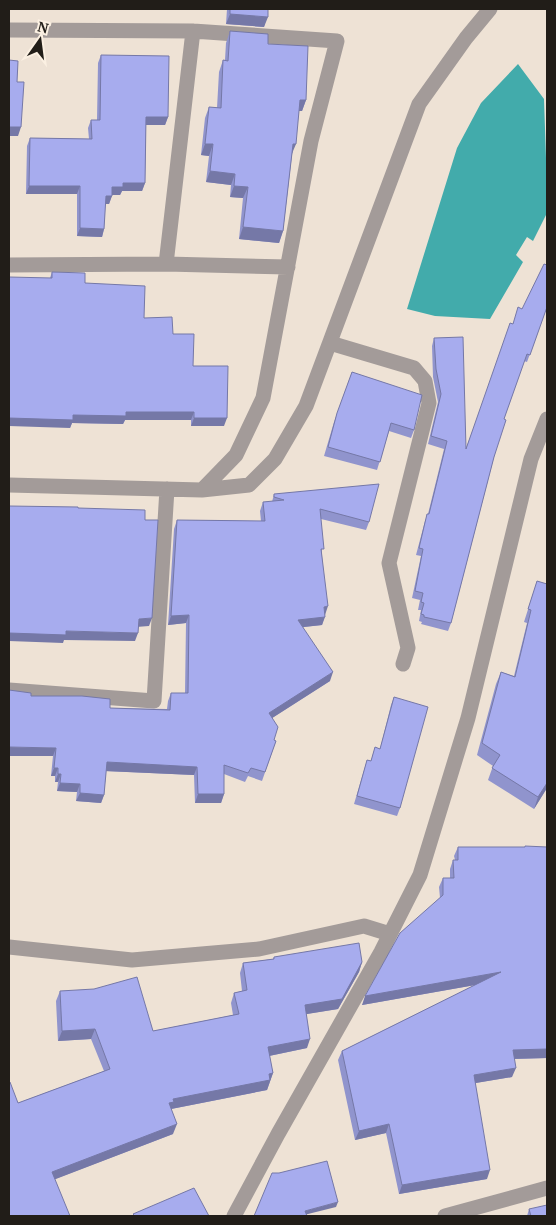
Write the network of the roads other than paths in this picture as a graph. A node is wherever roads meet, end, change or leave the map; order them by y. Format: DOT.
graph roads {
  1 [pos="490,9"];
  2 [pos="9,30"];
  3 [pos="193,31"];
  4 [pos="166,264"];
  5 [pos="9,265"];
  6 [pos="288,266"];
  7 [pos="330,343"];
  8 [pos="547,419"];
  9 [pos="9,485"];
  10 [pos="167,489"];
  11 [pos="202,490"];
  12 [pos="403,664"];
  13 [pos="9,690"];
  14 [pos="390,934"];
  15 [pos="9,947"];
  16 [pos="547,1188"];
  17 [pos="234,1216"];
  18 [pos="445,1216"];
  1 -- 7 [label="street"];
  2 -- 3 [label="street"];
  3 -- 4 [label="street"];
  3 -- 6 [label="street"];
  4 -- 5 [label="street"];
  4 -- 6 [label="street"];
  6 -- 11 [label="street"];
  7 -- 11 [label="street"];
  7 -- 12 [label="street"];
  8 -- 14 [label="street"];
  9 -- 10 [label="street"];
  10 -- 11 [label="street"];
  10 -- 13 [label="street"];
  14 -- 15 [label="street"];
  14 -- 17 [label="street"];
  16 -- 18 [label="street"];
}
